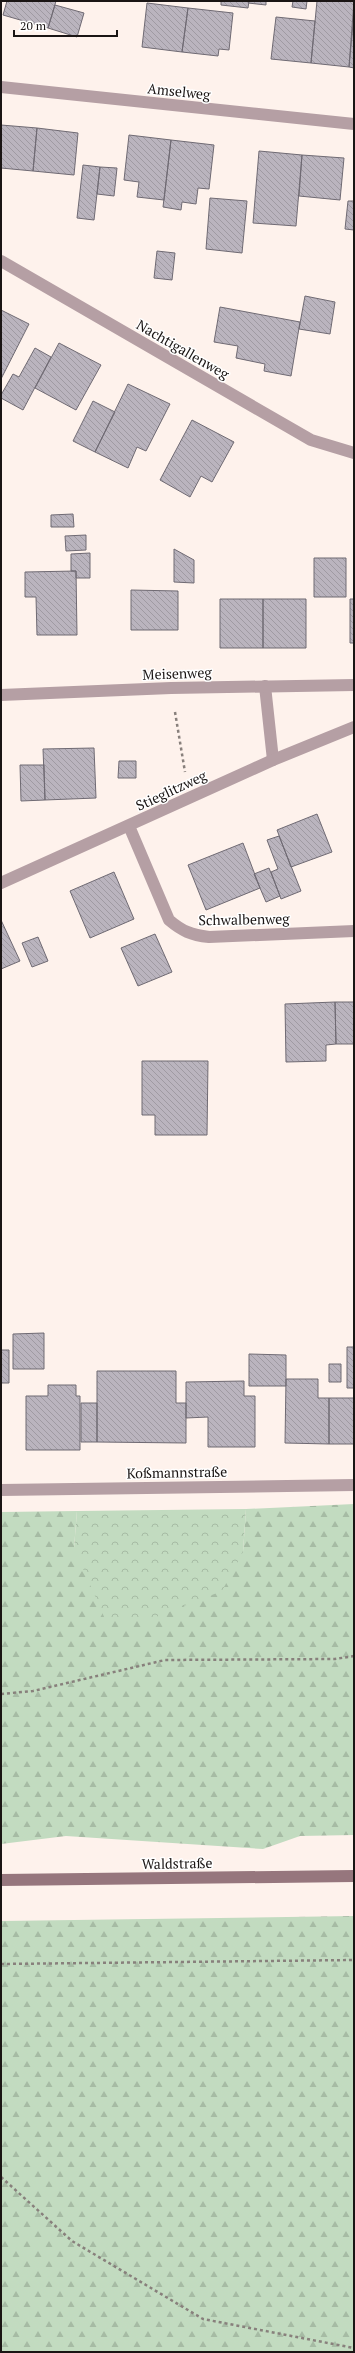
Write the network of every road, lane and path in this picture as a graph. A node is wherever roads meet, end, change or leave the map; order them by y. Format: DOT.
graph roads {
  1 [pos="1,87"];
  2 [pos="354,124"];
  3 [pos="1,261"];
  4 [pos="354,453"];
  5 [pos="354,685"];
  6 [pos="265,686"];
  7 [pos="171,688"];
  8 [pos="1,695"];
  9 [pos="354,727"];
  10 [pos="273,760"];
  11 [pos="189,798"];
  12 [pos="129,826"];
  13 [pos="1,884"];
  14 [pos="354,931"];
  15 [pos="354,1485"];
  16 [pos="1,1490"];
  17 [pos="354,1656"];
  18 [pos="1,1694"];
  19 [pos="354,1876"];
  20 [pos="1,1880"];
  21 [pos="354,1960"];
  22 [pos="1,1964"];
  23 [pos="1,2177"];
  24 [pos="354,2348"];
  1 -- 2 [label="street, Amselweg"];
  3 -- 4 [label="street, Nachtigallenweg"];
  5 -- 6 [label="street, Meisenweg"];
  6 -- 7 [label="street, Meisenweg"];
  6 -- 10 [label="street"];
  7 -- 8 [label="street, Meisenweg"];
  7 -- 11 [label="path"];
  9 -- 10 [label="street, Stieglitzweg"];
  10 -- 11 [label="street, Stieglitzweg"];
  11 -- 12 [label="street, Stieglitzweg"];
  12 -- 13 [label="street, Stieglitzweg"];
  12 -- 14 [label="street, Schwalbenweg"];
  15 -- 16 [label="street, Koßmannstraße"];
  17 -- 18 [label="path"];
  19 -- 20 [label="street, Waldstraße"];
  21 -- 22 [label="path"];
  23 -- 24 [label="path"];
}
